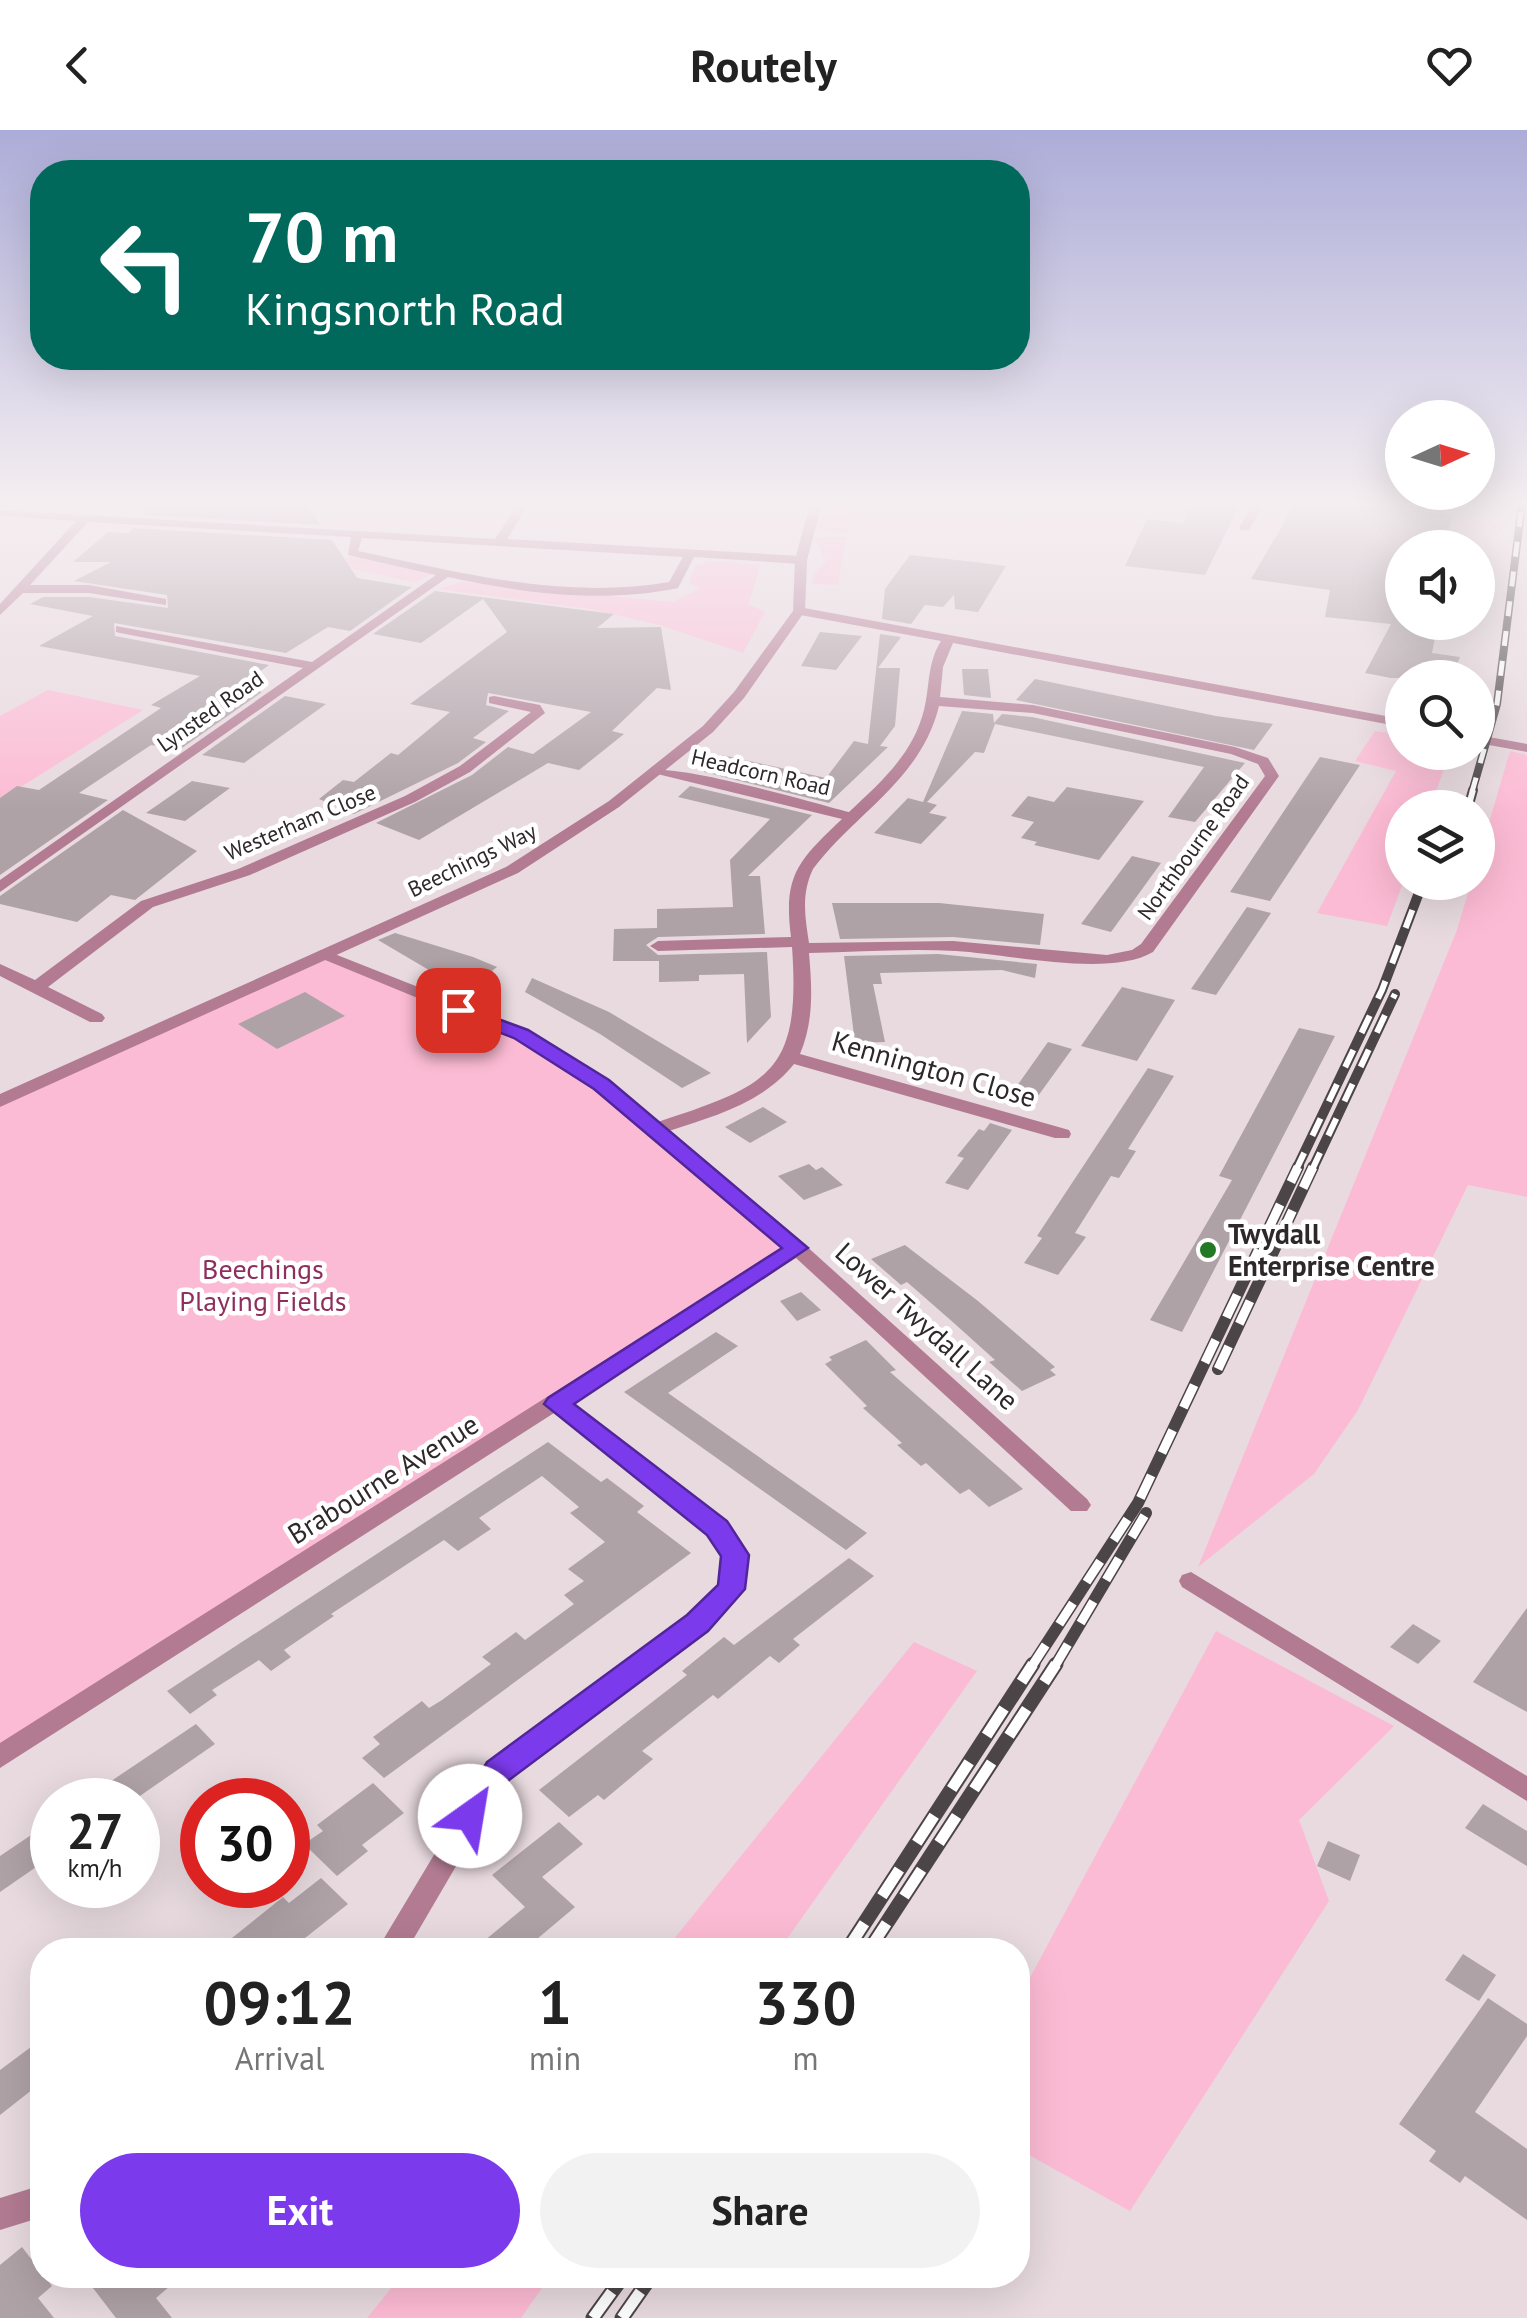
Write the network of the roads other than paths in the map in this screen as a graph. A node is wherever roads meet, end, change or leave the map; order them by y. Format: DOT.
graph roads {
  1 [pos="399,606"];
  2 [pos="799,606"];
  3 [pos="799,610"];
  4 [pos="120,630"];
  5 [pos="951,638"];
  6 [pos="314,666"];
  7 [pos="494,700"];
  8 [pos="933,701"];
  9 [pos="1385,721"];
  10 [pos="1495,742"];
  11 [pos="1527,748"];
  12 [pos="656,772"];
  13 [pos="855,818"];
  14 [pos="0,887"];
  15 [pos="801,945"];
  16 [pos="658,946"];
  17 [pos="321,956"];
  18 [pos="0,969"];
  19 [pos="36,988"];
  20 [pos="96,1018"];
  21 [pos="790,1057"];
  22 [pos="0,1101"];
  23 [pos="657,1129"];
  24 [pos="1062,1134"];
  25 [pos="797,1248"];
  26 [pos="557,1404"];
  27 [pos="1079,1506"];
  28 [pos="1191,1581"];
  29 [pos="0,1757"];
  30 [pos="1527,1790"];
  31 [pos="398,1938"];
  32 [pos="30,2205"];
  33 [pos="0,2214"];
  1 -- 6 [label="street, Lynsted Road"];
  2 -- 3 [label="street"];
  3 -- 5 [label="street"];
  3 -- 12 [label="street, Beechings Way"];
  4 -- 6 [label="street"];
  5 -- 8 [label="street"];
  5 -- 9 [label="street"];
  6 -- 14 [label="street, Lynsted Road"];
  7 -- 19 [label="street, Westerham Close"];
  8 -- 13 [label="street"];
  8 -- 15 [label="street, Northbourne Road"];
  10 -- 11 [label="street"];
  12 -- 13 [label="street, Headcorn Road"];
  12 -- 17 [label="street, Beechings Way"];
  13 -- 15 [label="street"];
  15 -- 16 [label="street"];
  15 -- 21 [label="street"];
  17 -- 22 [label="street, Beechings Way"];
  17 -- 23 [label="street, Lower Twydall Lane"];
  18 -- 19 [label="street"];
  19 -- 20 [label="street"];
  21 -- 23 [label="street"];
  21 -- 24 [label="street, Kennington Close"];
  23 -- 25 [label="street, Lower Twydall Lane"];
  25 -- 26 [label="street, Brabourne Avenue"];
  25 -- 27 [label="street, Lower Twydall Lane"];
  26 -- 29 [label="street, Brabourne Avenue"];
  26 -- 31 [label="street"];
  28 -- 30 [label="street"];
  32 -- 33 [label="street"];
}
